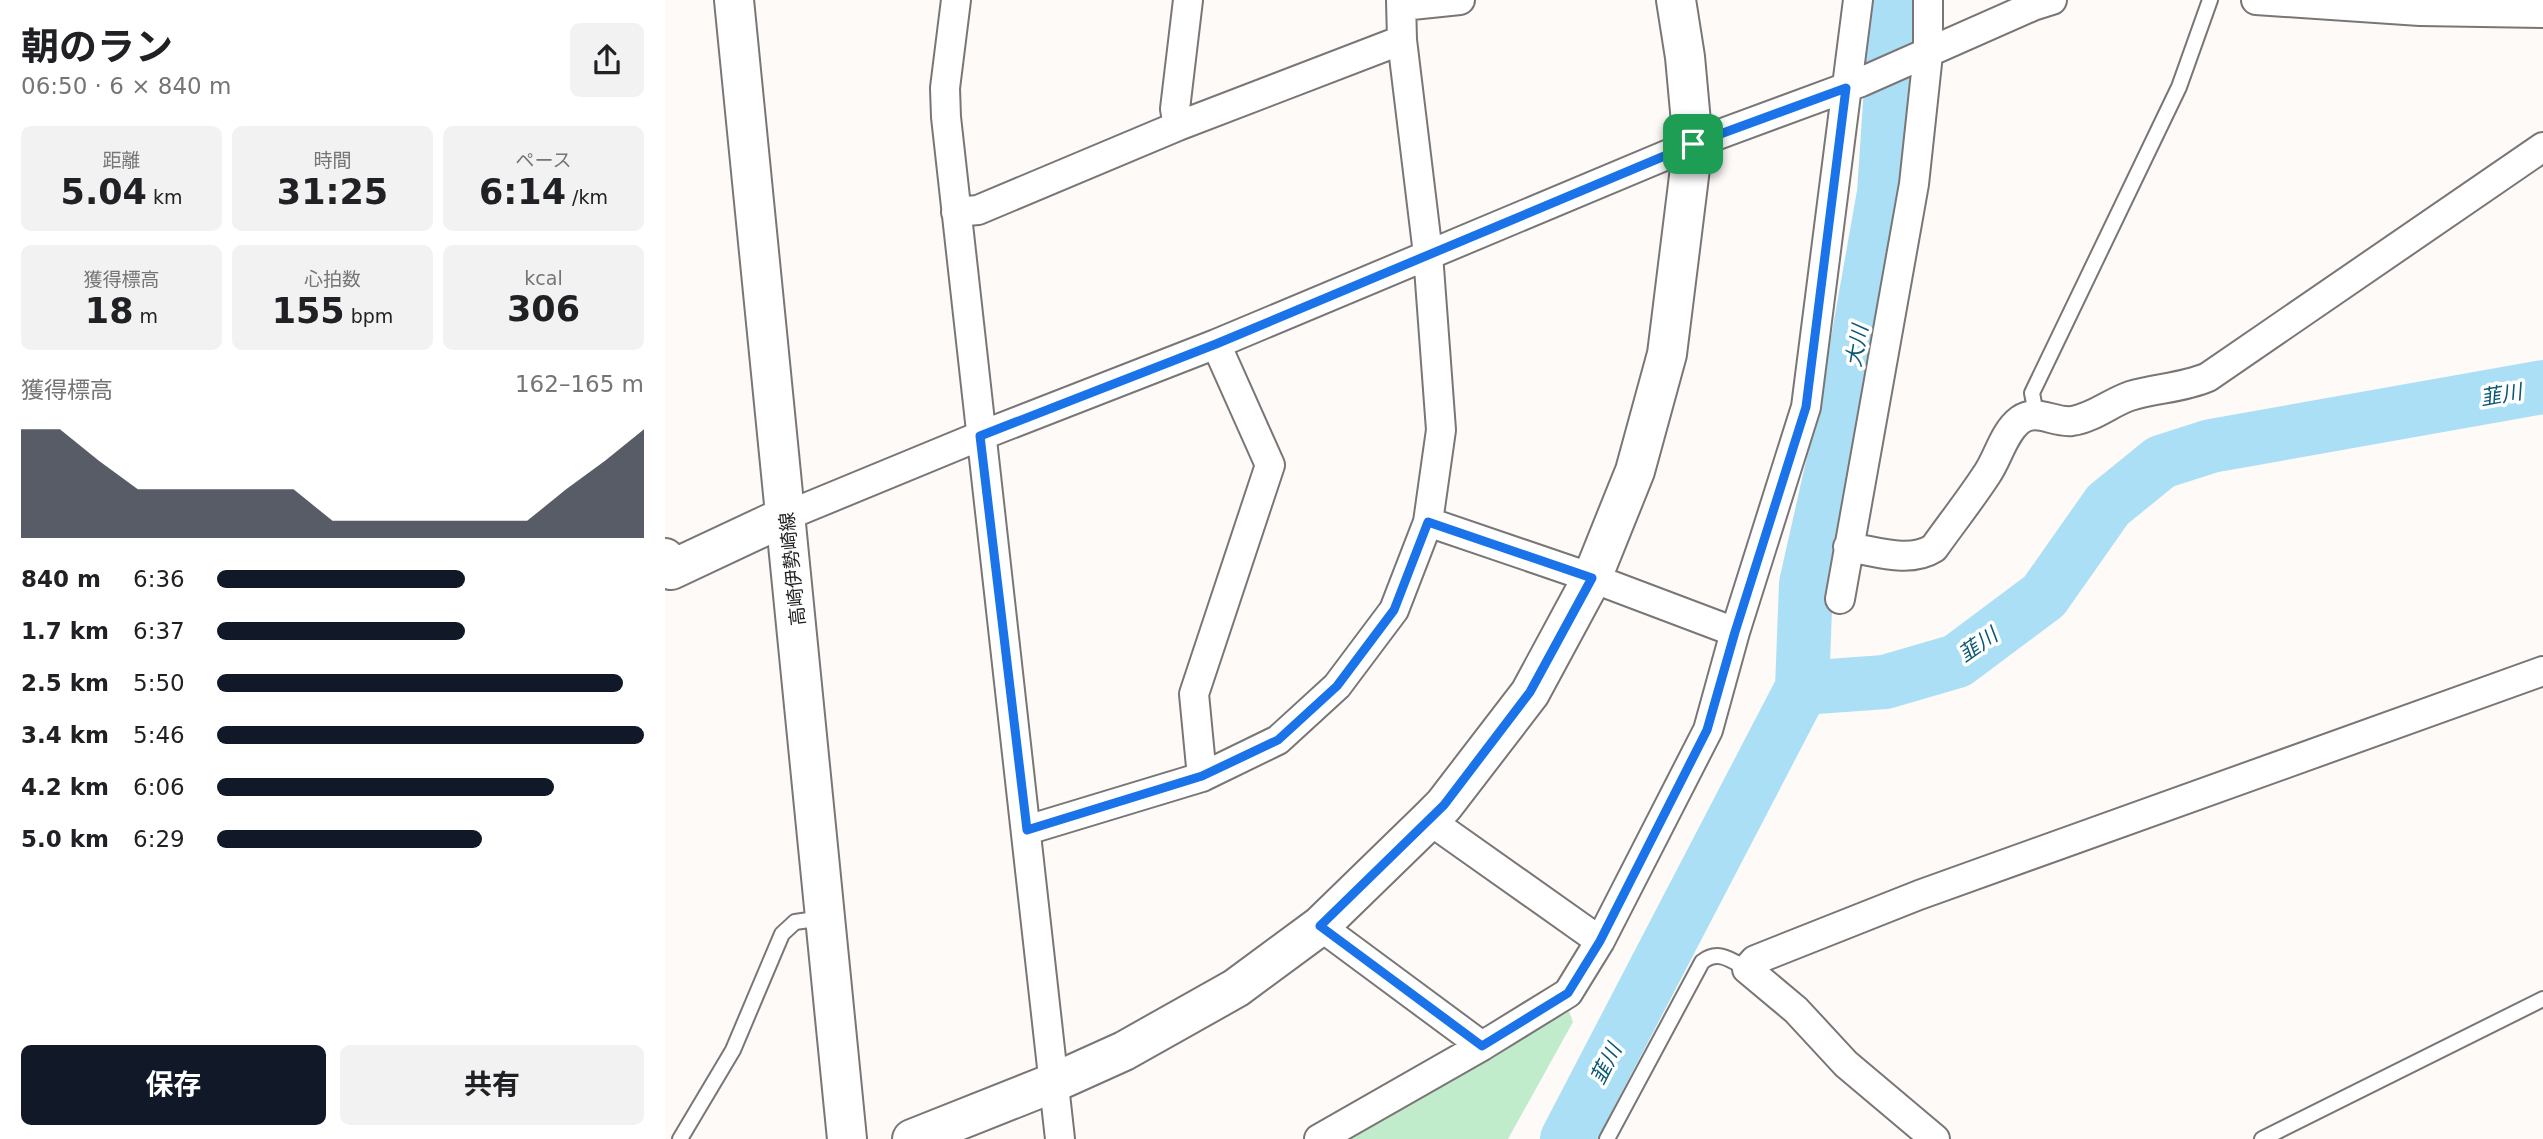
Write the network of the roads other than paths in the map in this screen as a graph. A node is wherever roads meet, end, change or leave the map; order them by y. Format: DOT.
graph roads {
  1 [pos="734,0"];
  2 [pos="956,0"];
  3 [pos="1188,0"];
  4 [pos="1460,0"];
  5 [pos="1677,0"];
  6 [pos="1858,0"];
  7 [pos="1928,0"];
  8 [pos="2052,0"];
  9 [pos="2210,0"];
  10 [pos="2256,0"];
  11 [pos="1401,3"];
  12 [pos="2543,13"];
  13 [pos="1402,40"];
  14 [pos="1922,57"];
  15 [pos="1854,85"];
  16 [pos="1178,126"];
  17 [pos="1693,144"];
  18 [pos="2543,147"];
  19 [pos="956,212"];
  20 [pos="1428,254"];
  21 [pos="1216,344"];
  22 [pos="2036,414"];
  23 [pos="980,436"];
  24 [pos="786,516"];
  25 [pos="1428,522"];
  26 [pos="1848,547"];
  27 [pos="667,566"];
  28 [pos="1592,578"];
  29 [pos="1840,599"];
  30 [pos="1735,632"];
  31 [pos="2543,671"];
  32 [pos="1202,776"];
  33 [pos="1429,820"];
  34 [pos="1027,830"];
  35 [pos="826,918"];
  36 [pos="1320,926"];
  37 [pos="1600,941"];
  38 [pos="1747,969"];
  39 [pos="2543,999"];
  40 [pos="1482,1046"];
  41 [pos="1053,1083"];
  42 [pos="680,1139"];
  43 [pos="847,1139"];
  44 [pos="912,1139"];
  45 [pos="1060,1139"];
  46 [pos="1319,1139"];
  47 [pos="1607,1139"];
  48 [pos="1935,1139"];
  49 [pos="2262,1139"];
  1 -- 24 [label="street, 高崎伊勢崎線"];
  2 -- 19 [label="street"];
  3 -- 16 [label="street"];
  4 -- 11 [label="street"];
  5 -- 17 [label="street"];
  6 -- 15 [label="street"];
  7 -- 14 [label="street"];
  8 -- 14 [label="street"];
  9 -- 22 [label="lane"];
  10 -- 12 [label="street"];
  11 -- 13 [label="street"];
  13 -- 16 [label="street"];
  13 -- 20 [label="street"];
  14 -- 15 [label="street"];
  14 -- 26 [label="street"];
  15 -- 17 [label="street"];
  15 -- 30 [label="street"];
  16 -- 19 [label="street"];
  17 -- 20 [label="street"];
  17 -- 28 [label="street"];
  18 -- 22 [label="street"];
  19 -- 23 [label="street"];
  20 -- 21 [label="street"];
  20 -- 25 [label="street"];
  21 -- 23 [label="street"];
  21 -- 32 [label="street"];
  22 -- 26 [label="street"];
  23 -- 24 [label="street"];
  23 -- 34 [label="street"];
  24 -- 27 [label="street"];
  24 -- 35 [label="street, 高崎伊勢崎線"];
  25 -- 28 [label="street"];
  25 -- 32 [label="street"];
  26 -- 29 [label="street"];
  28 -- 30 [label="street"];
  28 -- 33 [label="street"];
  30 -- 37 [label="street"];
  31 -- 38 [label="street"];
  32 -- 34 [label="street"];
  33 -- 36 [label="street"];
  33 -- 37 [label="street"];
  34 -- 41 [label="street"];
  35 -- 42 [label="lane"];
  35 -- 43 [label="street, 高崎伊勢崎線"];
  36 -- 40 [label="street"];
  36 -- 41 [label="street"];
  37 -- 40 [label="street"];
  38 -- 47 [label="lane"];
  38 -- 48 [label="street"];
  39 -- 49 [label="lane"];
  40 -- 46 [label="street"];
  41 -- 44 [label="street"];
  41 -- 45 [label="street"];
}
